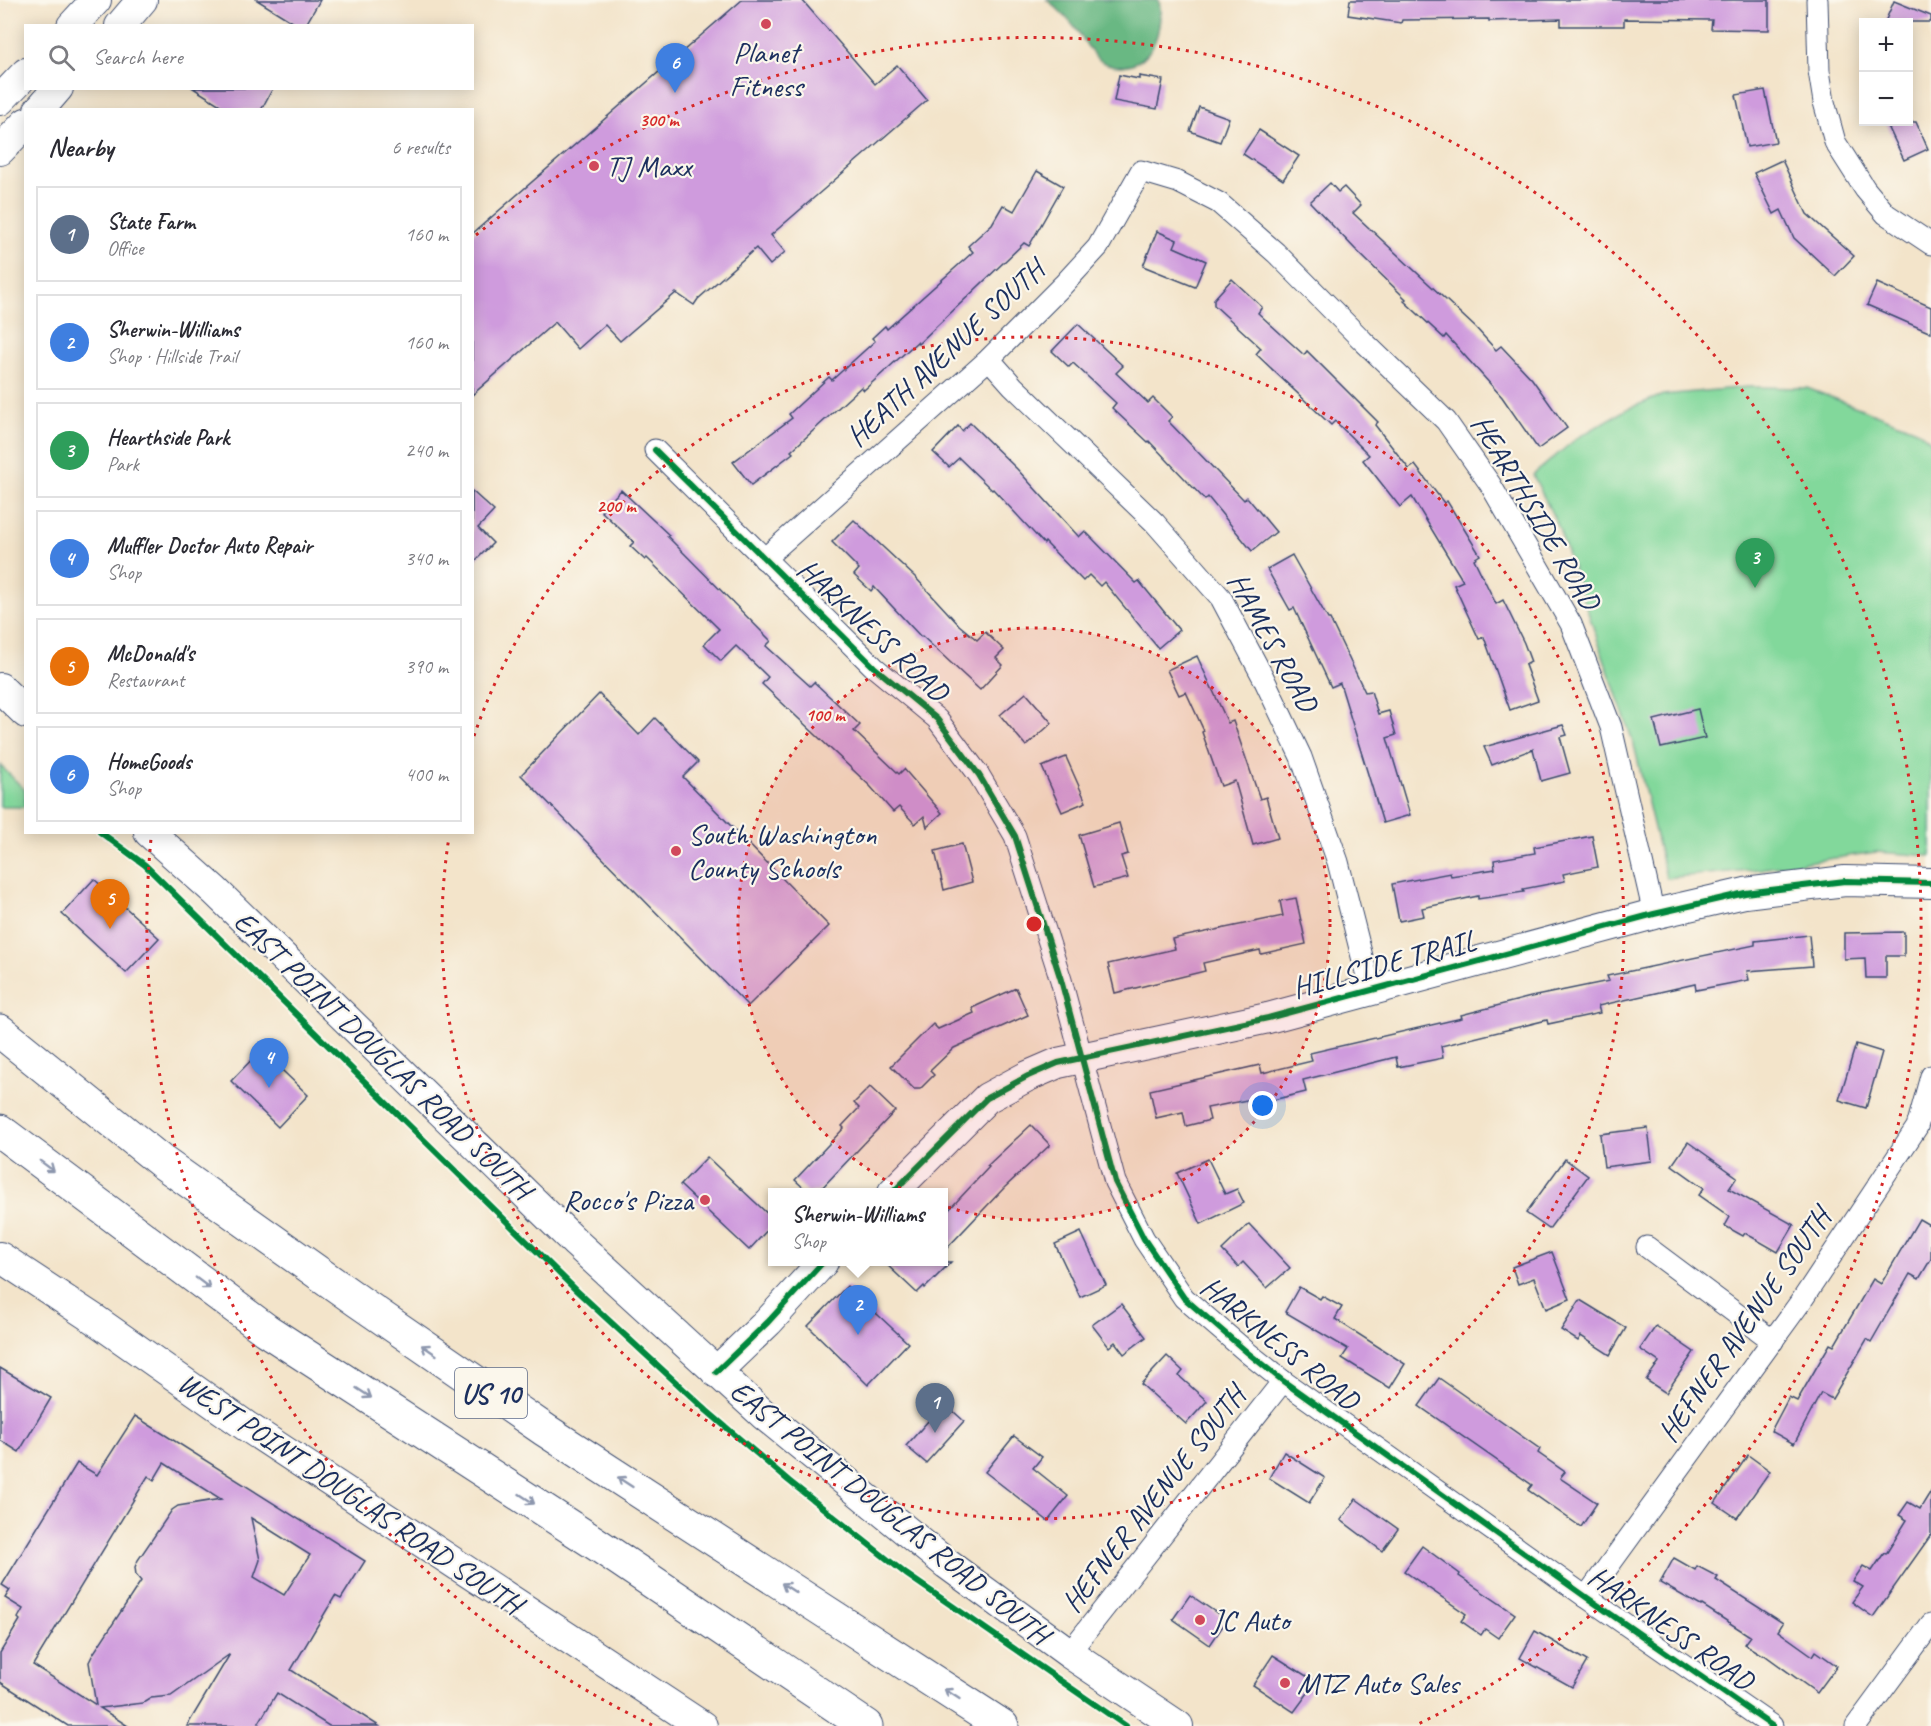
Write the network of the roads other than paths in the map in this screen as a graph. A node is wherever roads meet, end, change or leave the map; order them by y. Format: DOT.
graph roads {
  1 [pos="96,0"];
  2 [pos="142,0"];
  3 [pos="1817,0"];
  4 [pos="74,24"];
  5 [pos="122,24"];
  6 [pos="24,75"];
  7 [pos="56,90"];
  8 [pos="0,100"];
  9 [pos="41,108"];
  10 [pos="24,125"];
  11 [pos="0,150"];
  12 [pos="1141,171"];
  13 [pos="1931,244"];
  14 [pos="989,359"];
  15 [pos="655,450"];
  16 [pos="764,559"];
  17 [pos="0,688"];
  18 [pos="24,711"];
  19 [pos="151,834"];
  20 [pos="1931,883"];
  21 [pos="1654,914"];
  22 [pos="1371,992"];
  23 [pos="0,1031"];
  24 [pos="1080,1057"];
  25 [pos="1931,1076"];
  26 [pos="0,1131"];
  27 [pos="896,1188"];
  28 [pos="1647,1247"];
  29 [pos="0,1257"];
  30 [pos="819,1266"];
  31 [pos="1773,1341"];
  32 [pos="716,1372"];
  33 [pos="1283,1381"];
  34 [pos="1586,1597"];
  35 [pos="1931,1624"];
  36 [pos="1069,1653"];
  37 [pos="702,1726"];
  38 [pos="866,1726"];
  39 [pos="1002,1726"];
  40 [pos="1178,1726"];
  41 [pos="1772,1726"];
  42 [pos="1857,1726"];
  1 -- 4 [label="street"];
  2 -- 5 [label="street"];
  3 -- 13 [label="street"];
  6 -- 8 [label="street"];
  7 -- 9 [label="street"];
  10 -- 11 [label="street"];
  12 -- 14 [label="street, HEATH AVENUE SOUTH"];
  12 -- 21 [label="street, HEARTHSIDE ROAD"];
  14 -- 16 [label="street, HEATH AVENUE SOUTH"];
  14 -- 22 [label="street, HAMES ROAD"];
  15 -- 16 [label="street, HARKNESS ROAD"];
  16 -- 24 [label="street, HARKNESS ROAD"];
  17 -- 18 [label="street"];
  19 -- 32 [label="street, EAST POINT DOUGLAS ROAD SOUTH"];
  20 -- 21 [label="street, HILLSIDE TRAIL"];
  21 -- 22 [label="street, HILLSIDE TRAIL"];
  22 -- 24 [label="street, HILLSIDE TRAIL"];
  39 -- 23 [label="highway, US 10, one-way"];
  24 -- 27 [label="street, HILLSIDE TRAIL"];
  24 -- 33 [label="street, HARKNESS ROAD"];
  25 -- 31 [label="street, HEFNER AVENUE SOUTH"];
  26 -- 38 [label="highway, US 10, one-way"];
  28 -- 31 [label="street"];
  29 -- 37 [label="street, WEST POINT DOUGLAS ROAD SOUTH"];
  30 -- 32 [label="street"];
  31 -- 34 [label="street, HEFNER AVENUE SOUTH"];
  32 -- 36 [label="street, EAST POINT DOUGLAS ROAD SOUTH"];
  33 -- 34 [label="street, HARKNESS ROAD"];
  33 -- 36 [label="street, HEFNER AVENUE SOUTH"];
  34 -- 41 [label="street, HARKNESS ROAD"];
  35 -- 42 [label="street"];
  36 -- 40 [label="street, EAST POINT DOUGLAS ROAD SOUTH"];
}
